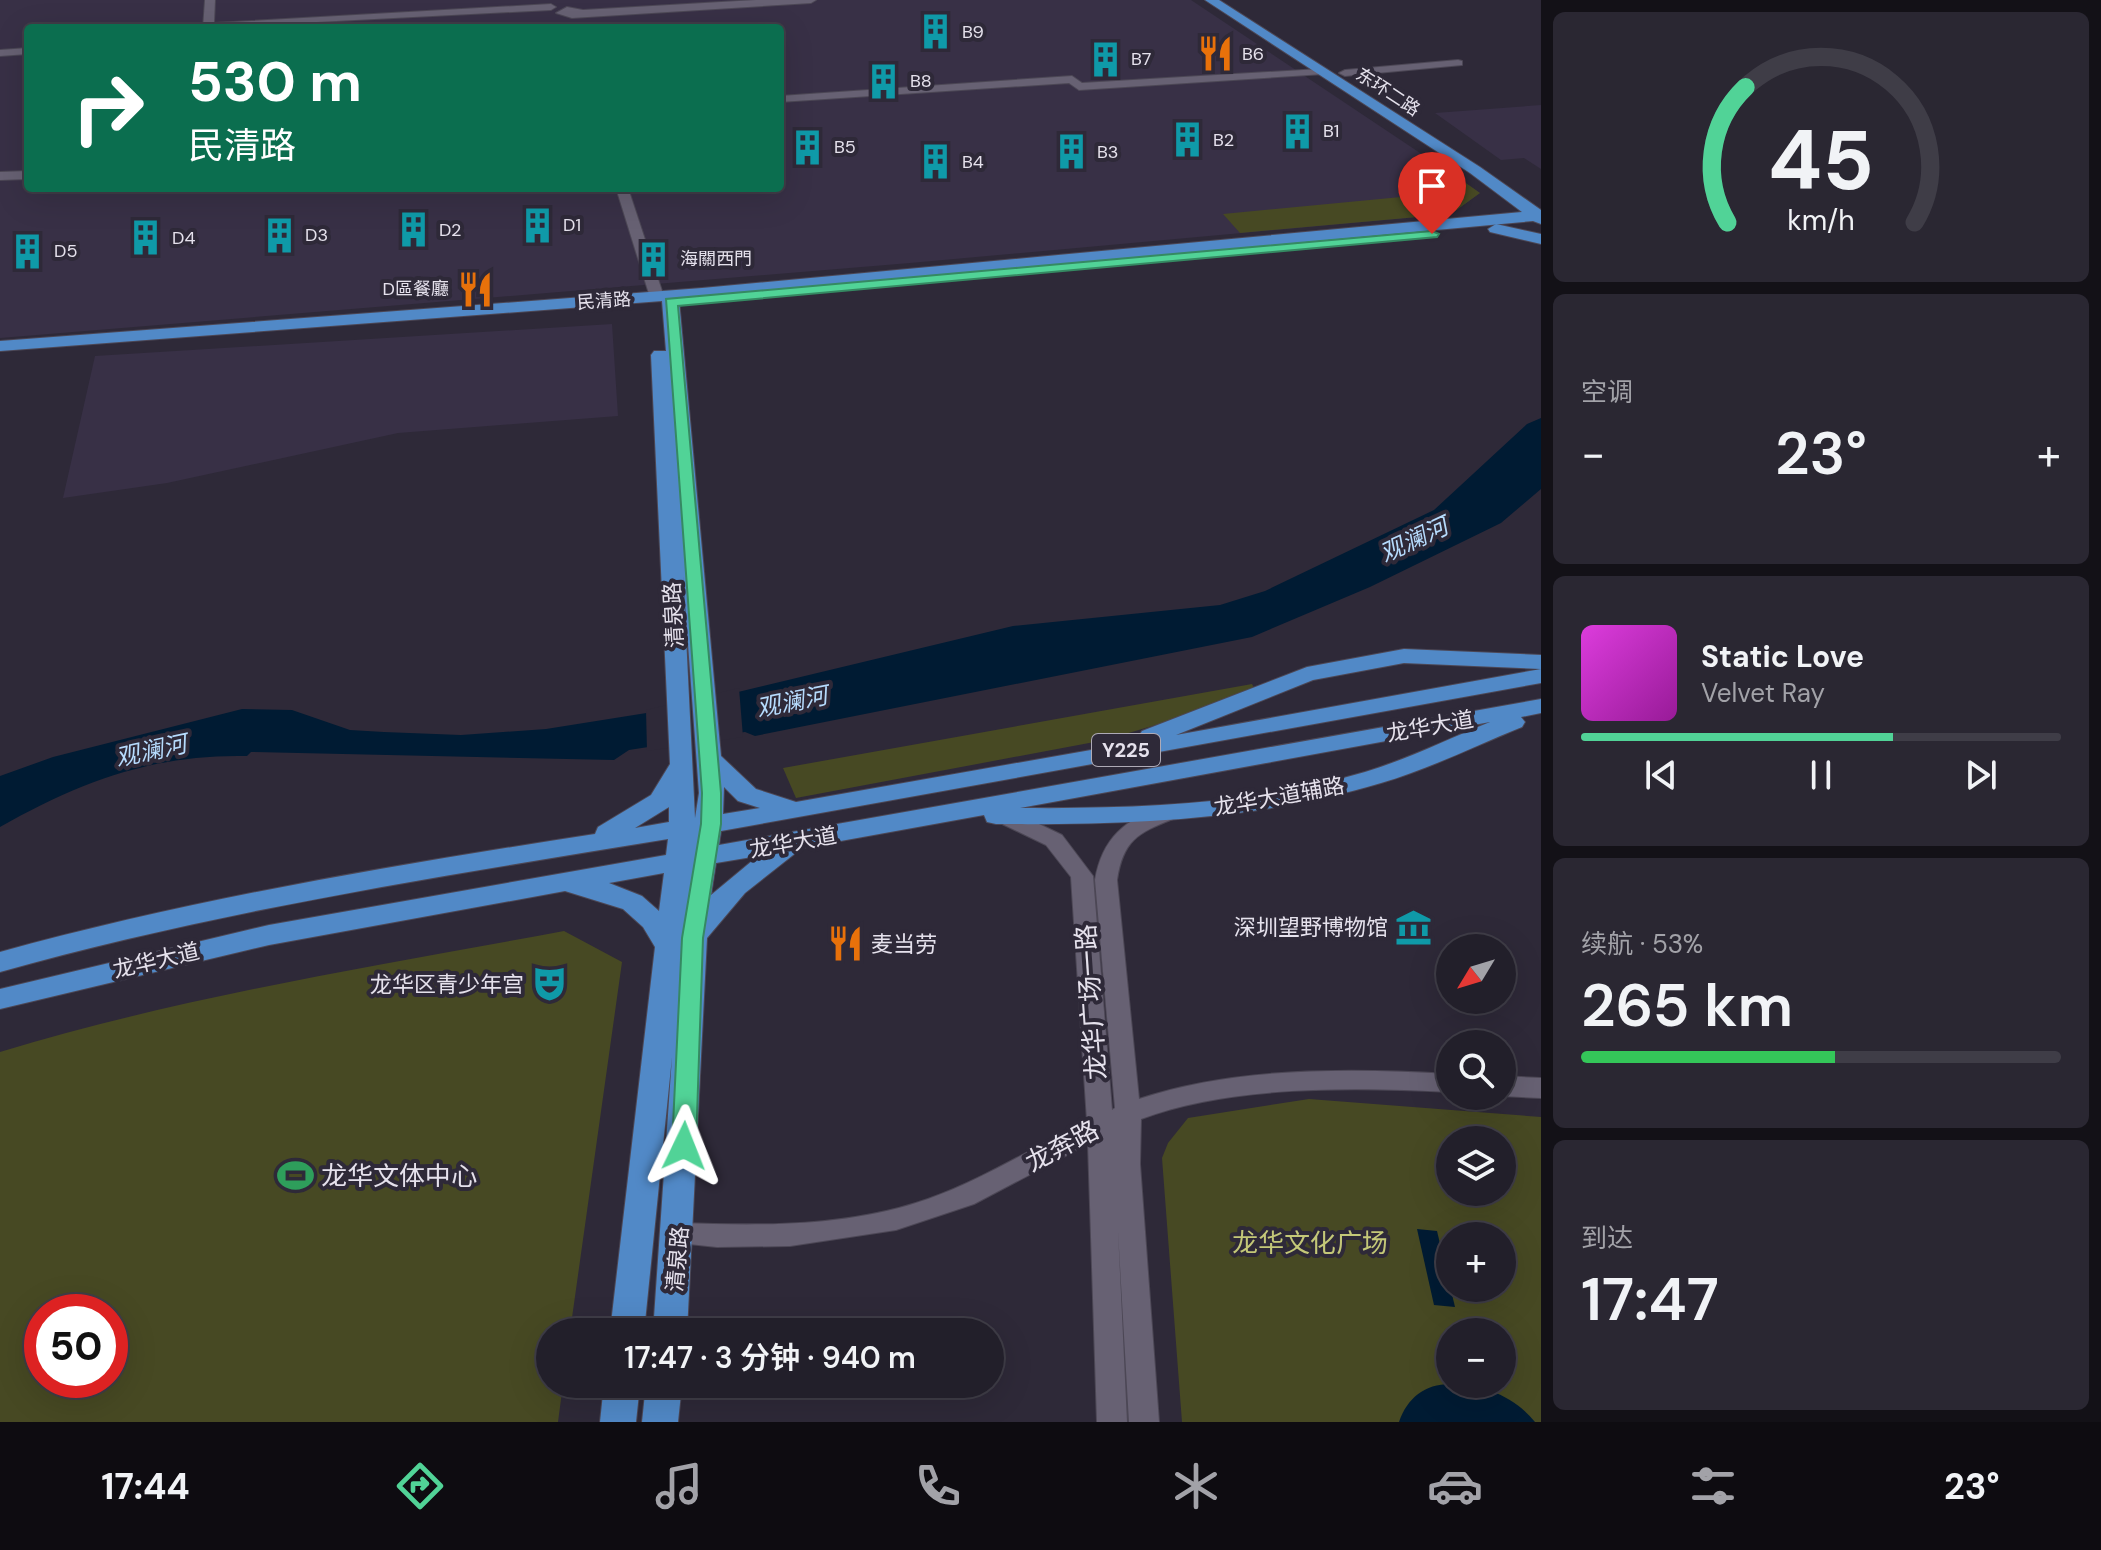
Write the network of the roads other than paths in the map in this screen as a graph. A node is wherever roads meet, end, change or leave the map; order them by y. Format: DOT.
graph roads {
  1 [pos="210,0"];
  2 [pos="768,0"];
  3 [pos="811,0"];
  4 [pos="1211,0"];
  5 [pos="1231,0"];
  6 [pos="569,12"];
  7 [pos="208,24"];
  8 [pos="254,24"];
  9 [pos="255,24"];
  10 [pos="340,24"];
  11 [pos="388,24"];
  12 [pos="445,24"];
  13 [pos="24,46"];
  14 [pos="0,48"];
  15 [pos="1458,63"];
  16 [pos="1320,72"];
  17 [pos="1345,73"];
  18 [pos="784,99"];
  19 [pos="24,175"];
  20 [pos="0,176"];
  21 [pos="1517,188"];
  22 [pos="624,192"];
  23 [pos="634,192"];
  24 [pos="1540,216"];
  25 [pos="1488,224"];
  26 [pos="1541,239"];
  27 [pos="664,300"];
  28 [pos="0,346"];
  29 [pos="0,354"];
  30 [pos="1541,662"];
  31 [pos="1541,676"];
  32 [pos="1541,709"];
  33 [pos="1108,753"];
  34 [pos="711,760"];
  35 [pos="682,764"];
  36 [pos="803,809"];
  37 [pos="1165,814"];
  38 [pos="939,815"];
  39 [pos="1004,816"];
  40 [pos="711,824"];
  41 [pos="682,828"];
  42 [pos="802,840"];
  43 [pos="583,844"];
  44 [pos="706,858"];
  45 [pos="676,863"];
  46 [pos="550,885"];
  47 [pos="681,943"];
  48 [pos="0,962"];
  49 [pos="0,999"];
  50 [pos="1436,1082"];
  51 [pos="1516,1087"];
  52 [pos="1541,1088"];
  53 [pos="1128,1114"];
  54 [pos="1100,1125"];
  55 [pos="680,1234"];
  56 [pos="629,1318"];
  57 [pos="671,1318"];
  58 [pos="621,1398"];
  59 [pos="663,1398"];
  60 [pos="618,1422"];
  61 [pos="660,1422"];
  62 [pos="1112,1422"];
  63 [pos="1144,1422"];
  1 -- 7 [label="street"];
  2 -- 6 [label="street"];
  3 -- 6 [label="street"];
  4 -- 16 [label="main road, 东环二路"];
  5 -- 17 [label="main road, 东环二路"];
  6 -- 10 [label="street"];
  6 -- 11 [label="street"];
  6 -- 12 [label="street"];
  8 -- 9 [label="street"];
  13 -- 14 [label="street"];
  15 -- 17 [label="street"];
  16 -- 18 [label="street"];
  16 -- 21 [label="main road, 东环二路"];
  17 -- 21 [label="main road, 东环二路"];
  19 -- 20 [label="street"];
  21 -- 24 [label="main road, 东环二路"];
  21 -- 25 [label="main road"];
  22 -- 27 [label="street, 清泉路"];
  23 -- 27 [label="street, 清泉路"];
  24 -- 25 [label="main road, 民清路"];
  25 -- 26 [label="main road"];
  25 -- 27 [label="main road, 民清路"];
  27 -- 28 [label="main road, 民清路"];
  27 -- 29 [label="main road, 民清路"];
  27 -- 34 [label="main road, 清泉路"];
  27 -- 35 [label="main road, 清泉路"];
  30 -- 33 [label="main road"];
  31 -- 33 [label="main road, 龙华大道 / Y225"];
  32 -- 37 [label="main road, 龙华大道辅路"];
  32 -- 38 [label="main road, 龙华大道 / Y225"];
  33 -- 36 [label="main road, 龙华大道 / Y225"];
  34 -- 36 [label="main road"];
  34 -- 40 [label="main road, 清泉路"];
  35 -- 41 [label="main road, 清泉路"];
  35 -- 43 [label="main road"];
  36 -- 40 [label="main road, 龙华大道 / Y225"];
  37 -- 39 [label="main road, 龙华大道辅路"];
  37 -- 53 [label="street, 龙华广场一路"];
  38 -- 39 [label="main road, 龙华大道辅路"];
  38 -- 42 [label="main road, 龙华大道 / Y225"];
  39 -- 54 [label="street, 龙华广场一路"];
  40 -- 41 [label="main road, 龙华大道 / Y225"];
  40 -- 44 [label="main road, 清泉路"];
  41 -- 43 [label="main road, 龙华大道"];
  41 -- 45 [label="main road, 清泉路"];
  42 -- 44 [label="main road, 龙华大道 / Y225"];
  42 -- 47 [label="main road"];
  43 -- 48 [label="main road, 龙华大道"];
  44 -- 45 [label="main road, 龙华大道 / Y225"];
  44 -- 47 [label="main road, 清泉路"];
  45 -- 46 [label="main road, 龙华大道"];
  45 -- 47 [label="main road, 清泉路"];
  46 -- 47 [label="main road"];
  46 -- 49 [label="main road, 龙华大道"];
  47 -- 55 [label="main road, 清泉路"];
  47 -- 56 [label="main road, 清泉路"];
  50 -- 53 [label="street, 龙奔路"];
  51 -- 52 [label="street"];
  53 -- 54 [label="street, 龙奔路"];
  53 -- 63 [label="street, 龙华广场一路"];
  54 -- 55 [label="street, 龙奔路"];
  54 -- 62 [label="street, 龙华广场一路"];
  55 -- 57 [label="main road, 清泉路"];
  58 -- 60 [label="main road"];
  59 -- 61 [label="main road"];
}
